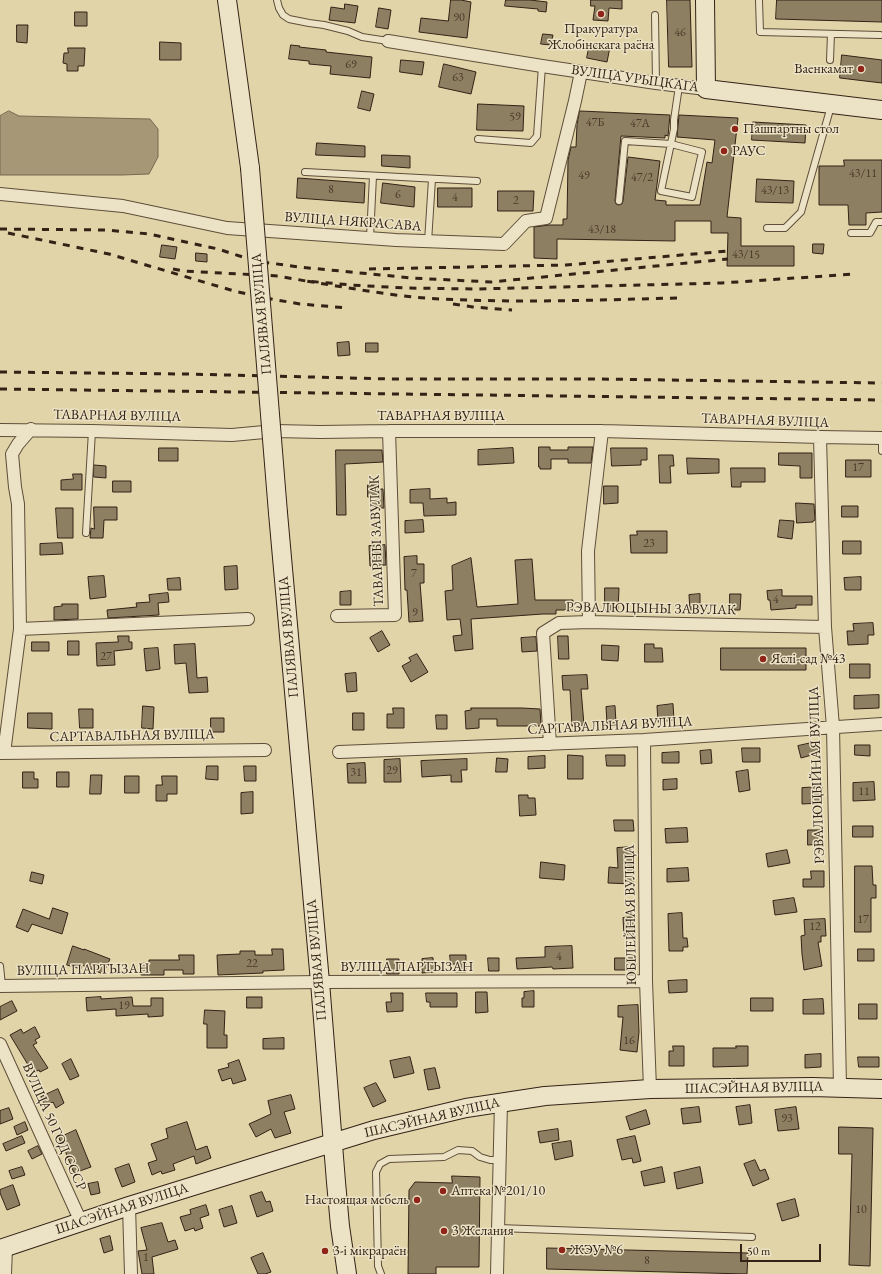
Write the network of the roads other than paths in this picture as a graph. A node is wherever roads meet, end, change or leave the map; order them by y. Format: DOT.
graph roads {
  1 [pos="227,0"];
  2 [pos="277,0"];
  3 [pos="705,0"];
  4 [pos="759,0"];
  5 [pos="655,15"];
  6 [pos="831,34"];
  7 [pos="880,35"];
  8 [pos="388,41"];
  9 [pos="830,60"];
  10 [pos="542,66"];
  11 [pos="581,72"];
  12 [pos="656,83"];
  13 [pos="679,86"];
  14 [pos="706,89"];
  15 [pos="831,104"];
  16 [pos="882,110"];
  17 [pos="478,139"];
  18 [pos="671,144"];
  19 [pos="305,172"];
  20 [pos="373,176"];
  21 [pos="432,179"];
  22 [pos="477,181"];
  23 [pos="0,194"];
  24 [pos="619,202"];
  25 [pos="882,222"];
  26 [pos="767,228"];
  27 [pos="851,233"];
  28 [pos="370,238"];
  29 [pos="428,242"];
  30 [pos="0,430"];
  31 [pos="31,430"];
  32 [pos="92,431"];
  33 [pos="388,431"];
  34 [pos="602,431"];
  35 [pos="820,437"];
  36 [pos="882,438"];
  37 [pos="882,452"];
  38 [pos="86,533"];
  39 [pos="337,616"];
  40 [pos="248,619"];
  41 [pos="589,622"];
  42 [pos="825,627"];
  43 [pos="20,629"];
  44 [pos="882,724"];
  45 [pos="833,727"];
  46 [pos="644,740"];
  47 [pos="550,744"];
  48 [pos="265,750"];
  49 [pos="339,752"];
  50 [pos="2,753"];
  51 [pos="0,966"];
  52 [pos="646,981"];
  53 [pos="320,982"];
  54 [pos="1,986"];
  55 [pos="0,1044"];
  56 [pos="840,1087"];
  57 [pos="650,1089"];
  58 [pos="882,1089"];
  59 [pos="501,1102"];
  60 [pos="332,1142"];
  61 [pos="500,1160"];
  62 [pos="129,1206"];
  63 [pos="81,1222"];
  64 [pos="498,1228"];
  65 [pos="752,1237"];
  66 [pos="3,1248"];
  67 [pos="5,1274"];
  68 [pos="131,1274"];
  69 [pos="347,1274"];
  70 [pos="381,1274"];
  71 [pos="497,1274"];
  1 -- 53 [label="main road, ПАЛЯВАЯ ВУЛІЦА, bridge"];
  2 -- 8 [label="lane"];
  3 -- 14 [label="main road"];
  4 -- 6 [label="lane"];
  5 -- 12 [label="lane"];
  6 -- 7 [label="lane"];
  6 -- 9 [label="lane"];
  8 -- 10 [label="street, ВУЛІЦА УРЫЦКАГА"];
  10 -- 11 [label="street, ВУЛІЦА УРЫЦКАГА"];
  10 -- 17 [label="lane"];
  11 -- 12 [label="street, ВУЛІЦА УРЫЦКАГА"];
  11 -- 29 [label="street, ВУЛІЦА НЯКРАСАВА"];
  12 -- 13 [label="street, ВУЛІЦА УРЫЦКАГА"];
  13 -- 14 [label="street, ВУЛІЦА УРЫЦКАГА"];
  13 -- 18 [label="lane"];
  14 -- 15 [label="main road, ВУЛІЦА УРЫЦКАГА"];
  15 -- 16 [label="main road, ВУЛІЦА УРЫЦКАГА"];
  15 -- 26 [label="lane"];
  18 -- 18 [label="lane"];
  18 -- 24 [label="lane"];
  19 -- 20 [label="lane"];
  20 -- 21 [label="lane"];
  20 -- 28 [label="lane"];
  21 -- 22 [label="lane"];
  21 -- 29 [label="lane"];
  23 -- 28 [label="street, ВУЛІЦА НЯКРАСАВА"];
  25 -- 27 [label="lane"];
  28 -- 29 [label="street, ВУЛІЦА НЯКРАСАВА"];
  30 -- 31 [label="street, ТАВАРНАЯ ВУЛІЦА"];
  31 -- 32 [label="street, ТАВАРНАЯ ВУЛІЦА"];
  31 -- 43 [label="street"];
  32 -- 33 [label="street, ТАВАРНАЯ ВУЛІЦА"];
  32 -- 38 [label="lane"];
  33 -- 34 [label="street, ТАВАРНАЯ ВУЛІЦА"];
  33 -- 39 [label="street, ТАВАРНЫ ЗАВУЛАК"];
  34 -- 35 [label="street, ТАВАРНАЯ ВУЛІЦА"];
  34 -- 41 [label="street"];
  35 -- 36 [label="street, ТАВАРНАЯ ВУЛІЦА"];
  35 -- 42 [label="street, РЭВАЛЮЦЫЙНАЯ ВУЛІЦА"];
  36 -- 37 [label="lane"];
  40 -- 43 [label="street"];
  41 -- 42 [label="street, РЭВАЛЮЦЫНЫ ЗАВУЛАК"];
  41 -- 47 [label="street, РЭВАЛЮЦЫНЫ ЗАВУЛАК"];
  42 -- 45 [label="street, РЭВАЛЮЦЫЙНАЯ ВУЛІЦА"];
  43 -- 50 [label="street"];
  44 -- 45 [label="street, САРТАВАЛЬНАЯ ВУЛІЦА"];
  45 -- 46 [label="street, САРТАВАЛЬНАЯ ВУЛІЦА"];
  45 -- 56 [label="street, РЭВАЛЮЦЫЙНАЯ ВУЛІЦА"];
  46 -- 47 [label="street, САРТАВАЛЬНАЯ ВУЛІЦА"];
  46 -- 52 [label="street, ЮБІЛЕЙНАЯ ВУЛІЦА"];
  47 -- 49 [label="street, САРТАВАЛЬНАЯ ВУЛІЦА"];
  48 -- 50 [label="street, САРТАВАЛЬНАЯ ВУЛІЦА"];
  51 -- 54 [label="lane"];
  52 -- 53 [label="street, ВУЛІЦА ПАРТЫЗАН"];
  52 -- 57 [label="street, ЮБІЛЕЙНАЯ ВУЛІЦА"];
  53 -- 54 [label="street, ВУЛІЦА ПАРТЫЗАН"];
  53 -- 60 [label="main road, ПАЛЯВАЯ ВУЛІЦА"];
  55 -- 63 [label="street, ВУЛІЦА 50 ГОД СССР"];
  56 -- 57 [label="main road, ШАСЭЙНАЯ ВУЛІЦА"];
  56 -- 58 [label="main road, ШАСЭЙНАЯ ВУЛІЦА"];
  57 -- 59 [label="main road, ШАСЭЙНАЯ ВУЛІЦА"];
  59 -- 60 [label="main road, ШАСЭЙНАЯ ВУЛІЦА"];
  59 -- 61 [label="street"];
  60 -- 62 [label="main road, ШАСЭЙНАЯ ВУЛІЦА"];
  60 -- 69 [label="main road, ПАЛЯВАЯ ВУЛІЦА"];
  61 -- 64 [label="street"];
  61 -- 70 [label="lane"];
  62 -- 63 [label="main road, ШАСЭЙНАЯ ВУЛІЦА"];
  62 -- 68 [label="street"];
  63 -- 66 [label="main road, ШАСЭЙНАЯ ВУЛІЦА"];
  64 -- 65 [label="lane"];
  64 -- 71 [label="street"];
  66 -- 67 [label="street"];
}
